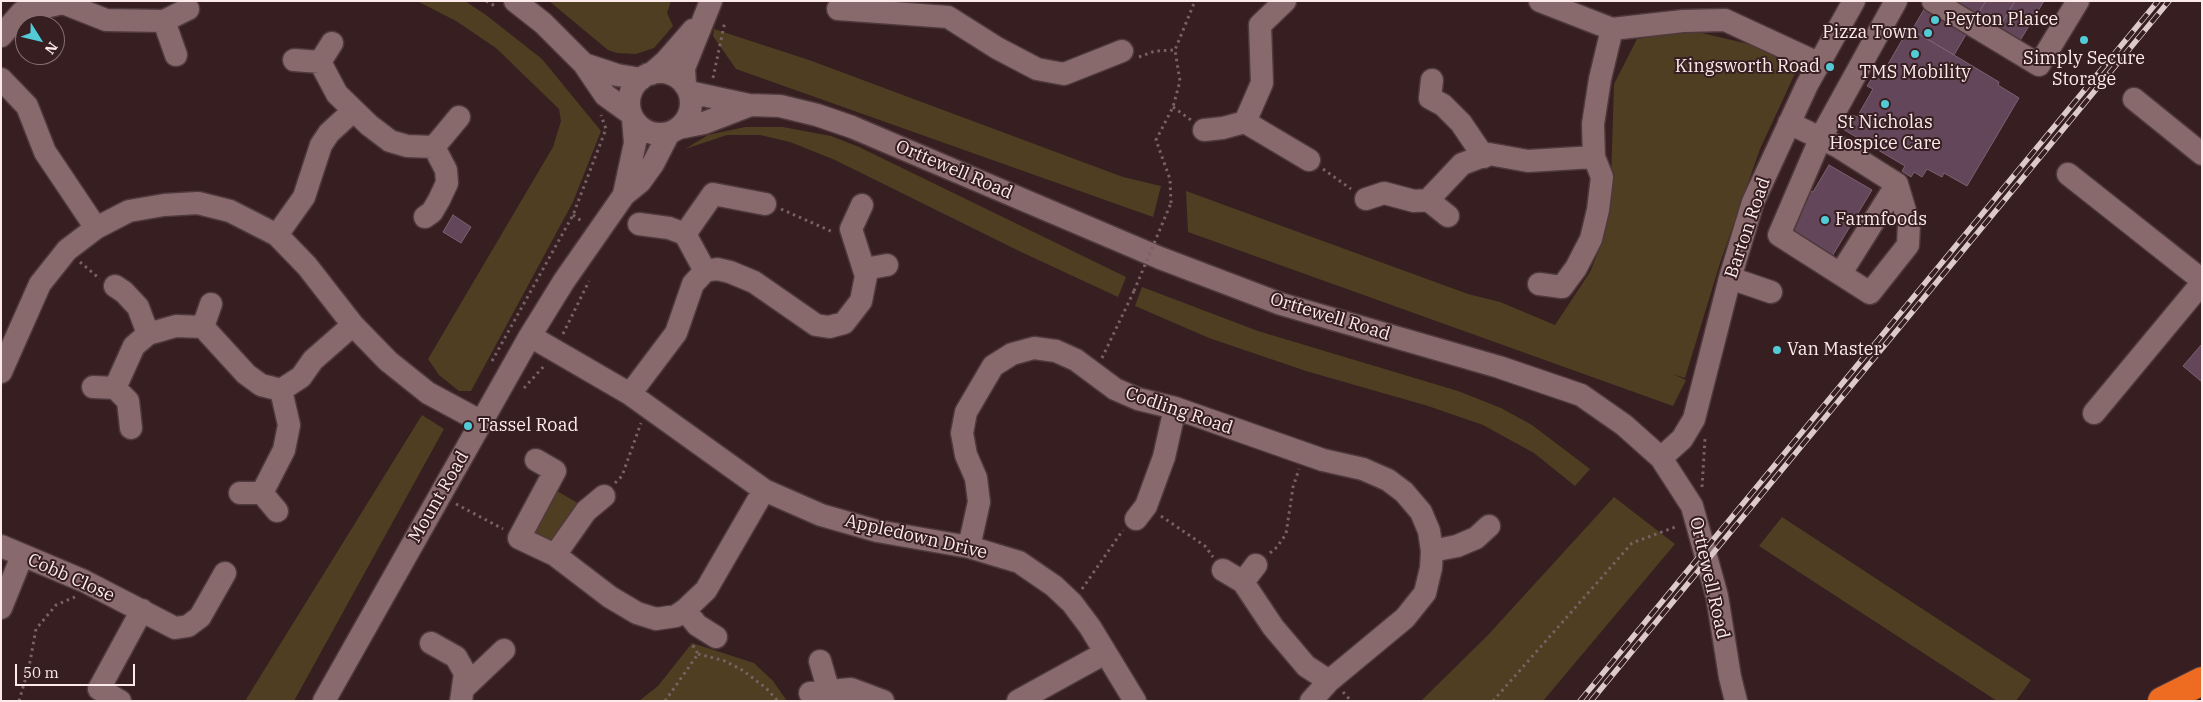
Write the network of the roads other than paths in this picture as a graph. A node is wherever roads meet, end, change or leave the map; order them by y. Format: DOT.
graph roads {
  1 [pos="515,1"];
  2 [pos="1285,1"];
  3 [pos="1540,1"];
  4 [pos="1854,1"];
  5 [pos="1896,1"];
  6 [pos="1933,1"];
  7 [pos="2078,1"];
  8 [pos="188,9"];
  9 [pos="952,9"];
  10 [pos="835,10"];
  11 [pos="713,11"];
  12 [pos="1725,11"];
  13 [pos="164,21"];
  14 [pos="1612,29"];
  15 [pos="1,36"];
  16 [pos="332,43"];
  17 [pos="1122,51"];
  18 [pos="176,55"];
  19 [pos="294,60"];
  20 [pos="320,62"];
  21 [pos="584,64"];
  22 [pos="1820,64"];
  23 [pos="646,76"];
  24 [pos="1,79"];
  25 [pos="1432,80"];
  26 [pos="687,89"];
  27 [pos="2134,99"];
  28 [pos="749,105"];
  29 [pos="353,111"];
  30 [pos="632,116"];
  31 [pos="459,117"];
  32 [pos="1245,122"];
  33 [pos="1789,123"];
  34 [pos="674,130"];
  35 [pos="1204,130"];
  36 [pos="1821,138"];
  37 [pos="434,148"];
  38 [pos="2202,154"];
  39 [pos="1484,157"];
  40 [pos="1594,157"];
  41 [pos="1309,160"];
  42 [pos="2068,174"];
  43 [pos="1897,184"];
  44 [pos="624,195"];
  45 [pos="1366,199"];
  46 [pos="1428,200"];
  47 [pos="765,204"];
  48 [pos="862,205"];
  49 [pos="1448,216"];
  50 [pos="425,217"];
  51 [pos="640,224"];
  52 [pos="96,228"];
  53 [pos="685,234"];
  54 [pos="277,235"];
  55 [pos="887,265"];
  56 [pos="865,269"];
  57 [pos="705,271"];
  58 [pos="1840,273"];
  59 [pos="1730,278"];
  60 [pos="2202,281"];
  61 [pos="1538,284"];
  62 [pos="115,286"];
  63 [pos="1770,292"];
  64 [pos="211,304"];
  65 [pos="353,325"];
  66 [pos="203,327"];
  67 [pos="148,334"];
  68 [pos="530,336"];
  69 [pos="1,372"];
  70 [pos="281,390"];
  71 [pos="630,394"];
  72 [pos="1175,408"];
  73 [pos="2094,413"];
  74 [pos="482,422"];
  75 [pos="131,428"];
  76 [pos="1661,458"];
  77 [pos="536,460"];
  78 [pos="764,490"];
  79 [pos="240,493"];
  80 [pos="262,493"];
  81 [pos="604,496"];
  82 [pos="277,511"];
  83 [pos="1141,513"];
  84 [pos="1489,526"];
  85 [pos="1,546"];
  86 [pos="968,547"];
  87 [pos="1432,552"];
  88 [pos="555,555"];
  89 [pos="22,556"];
  90 [pos="1223,570"];
  91 [pos="225,572"];
  92 [pos="1,608"];
  93 [pos="142,610"];
  94 [pos="681,613"];
  95 [pos="716,637"];
  96 [pos="432,643"];
  97 [pos="504,650"];
  98 [pos="1105,653"];
  99 [pos="820,661"];
  100 [pos="1730,677"];
  101 [pos="1329,681"];
  102 [pos="2202,681"];
  103 [pos="462,695"];
  104 [pos="120,701"];
  105 [pos="324,701"];
  106 [pos="883,701"];
  107 [pos="1018,701"];
  108 [pos="1135,701"];
  109 [pos="1311,701"];
  110 [pos="1727,701"];
  111 [pos="1736,701"];
  112 [pos="2162,701"];
  1 -- 21 [label="street"];
  2 -- 32 [label="street"];
  3 -- 14 [label="street"];
  4 -- 22 [label="street, Barton Road"];
  5 -- 36 [label="street"];
  6 -- 7 [label="street"];
  8 -- 13 [label="street"];
  9 -- 10 [label="street"];
  9 -- 17 [label="street"];
  11 -- 23 [label="street"];
  11 -- 26 [label="street"];
  12 -- 14 [label="street"];
  12 -- 22 [label="street"];
  13 -- 15 [label="street"];
  13 -- 18 [label="street"];
  14 -- 40 [label="street"];
  16 -- 20 [label="street"];
  19 -- 20 [label="street"];
  20 -- 29 [label="street"];
  21 -- 23 [label="street"];
  21 -- 30 [label="street"];
  22 -- 33 [label="street, Barton Road"];
  23 -- 26 [label="street"];
  23 -- 30 [label="street"];
  24 -- 52 [label="street"];
  25 -- 39 [label="street"];
  26 -- 28 [label="street, Orttewell Road"];
  26 -- 34 [label="street"];
  27 -- 38 [label="street"];
  28 -- 34 [label="street, Orttewell Road"];
  28 -- 76 [label="street, Orttewell Road"];
  29 -- 37 [label="street"];
  29 -- 54 [label="street"];
  30 -- 34 [label="street"];
  30 -- 44 [label="street, Mount Road"];
  31 -- 37 [label="street"];
  32 -- 35 [label="street"];
  32 -- 41 [label="street"];
  33 -- 36 [label="street"];
  33 -- 59 [label="street, Barton Road"];
  34 -- 44 [label="street, Mount Road"];
  36 -- 43 [label="street"];
  36 -- 58 [label="street"];
  37 -- 50 [label="street"];
  39 -- 40 [label="street"];
  39 -- 46 [label="street"];
  40 -- 61 [label="street"];
  42 -- 60 [label="street"];
  43 -- 58 [label="street"];
  43 -- 58 [label="street"];
  44 -- 68 [label="street, Mount Road"];
  45 -- 46 [label="street"];
  46 -- 49 [label="street"];
  47 -- 53 [label="street"];
  48 -- 56 [label="street"];
  51 -- 53 [label="street"];
  52 -- 54 [label="street"];
  52 -- 69 [label="street"];
  53 -- 57 [label="street"];
  54 -- 65 [label="street"];
  55 -- 56 [label="street"];
  56 -- 57 [label="street"];
  57 -- 71 [label="street"];
  59 -- 63 [label="street"];
  59 -- 76 [label="street, Barton Road"];
  60 -- 73 [label="street"];
  62 -- 67 [label="street"];
  64 -- 66 [label="street"];
  65 -- 70 [label="street"];
  65 -- 74 [label="street"];
  66 -- 67 [label="street"];
  66 -- 70 [label="street"];
  67 -- 75 [label="street"];
  68 -- 71 [label="street, Appledown Drive"];
  68 -- 74 [label="street, Mount Road"];
  70 -- 80 [label="street"];
  71 -- 78 [label="street, Appledown Drive"];
  72 -- 83 [label="street"];
  72 -- 86 [label="street, Codling Road"];
  72 -- 87 [label="street, Codling Road"];
  74 -- 105 [label="street, Mount Road"];
  76 -- 100 [label="street, Orttewell Road"];
  77 -- 88 [label="street"];
  78 -- 86 [label="street, Appledown Drive"];
  78 -- 94 [label="street"];
  79 -- 80 [label="street"];
  80 -- 82 [label="street"];
  81 -- 88 [label="street"];
  84 -- 87 [label="street"];
  85 -- 89 [label="street, Cobb Close"];
  86 -- 98 [label="street, Appledown Drive"];
  87 -- 101 [label="street, Codling Road"];
  88 -- 94 [label="street"];
  89 -- 92 [label="street"];
  89 -- 93 [label="street, Cobb Close"];
  90 -- 101 [label="street"];
  91 -- 93 [label="street, Cobb Close"];
  93 -- 104 [label="street"];
  94 -- 95 [label="street"];
  96 -- 103 [label="street"];
  97 -- 103 [label="street"];
  98 -- 107 [label="street"];
  98 -- 108 [label="street, Appledown Drive"];
  99 -- 106 [label="street"];
  100 -- 110 [label="street"];
  100 -- 111 [label="street, Orttewell Road"];
  101 -- 109 [label="street, Codling Road"];
  102 -- 112 [label="highway"];
}
